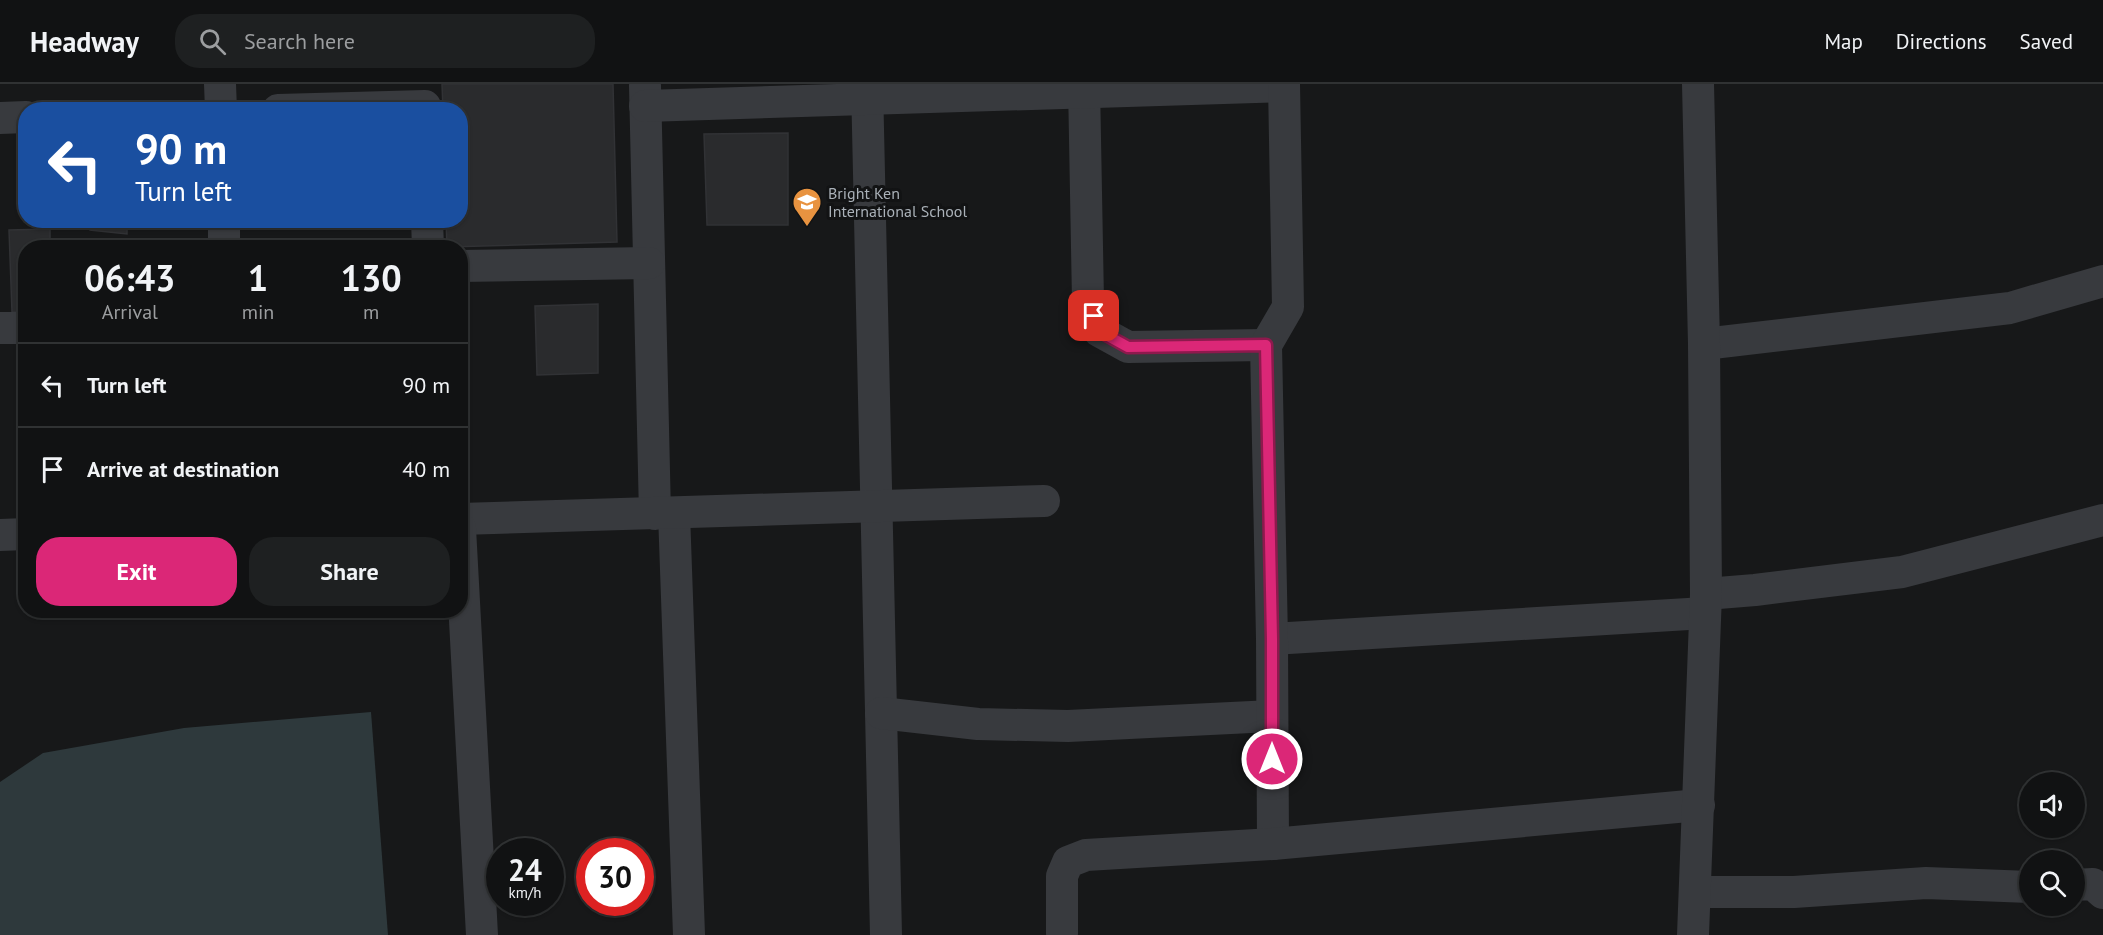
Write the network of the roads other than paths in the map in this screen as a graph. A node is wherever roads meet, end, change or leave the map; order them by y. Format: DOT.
graph roads {
  1 [pos="220,84"];
  2 [pos="1698,84"];
  3 [pos="1284,85"];
  4 [pos="1084,88"];
  5 [pos="867,92"];
  6 [pos="645,95"];
  7 [pos="425,100"];
  8 [pos="221,102"];
  9 [pos="396,102"];
  10 [pos="0,117"];
  11 [pos="18,117"];
  12 [pos="649,263"];
  13 [pos="468,266"];
  14 [pos="2103,281"];
  15 [pos="0,328"];
  16 [pos="18,328"];
  17 [pos="1704,344"];
  18 [pos="1266,345"];
  19 [pos="1044,501"];
  20 [pos="876,506"];
  21 [pos="664,513"];
  22 [pos="468,519"];
  23 [pos="2103,520"];
  24 [pos="18,534"];
  25 [pos="0,535"];
  26 [pos="1706,603"];
  27 [pos="465,618"];
  28 [pos="1272,639"];
  29 [pos="881,713"];
  30 [pos="1272,716"];
  31 [pos="1698,806"];
  32 [pos="1273,844"];
  33 [pos="2085,884"];
  34 [pos="2019,886"];
  35 [pos="1695,892"];
  36 [pos="2103,893"];
  37 [pos="1062,933"];
  38 [pos="482,935"];
  39 [pos="689,935"];
  40 [pos="886,935"];
  41 [pos="1693,935"];
  1 -- 8 [label="street"];
  2 -- 17 [label="street"];
  3 -- 4 [label="street"];
  3 -- 18 [label="street"];
  4 -- 5 [label="street"];
  4 -- 18 [label="street"];
  5 -- 6 [label="street"];
  5 -- 20 [label="street"];
  6 -- 12 [label="street"];
  7 -- 9 [label="street"];
  10 -- 11 [label="street"];
  12 -- 13 [label="street"];
  12 -- 21 [label="street"];
  14 -- 17 [label="street"];
  15 -- 16 [label="street"];
  17 -- 26 [label="street"];
  18 -- 28 [label="street"];
  19 -- 20 [label="street"];
  20 -- 21 [label="street"];
  20 -- 29 [label="street"];
  21 -- 22 [label="street"];
  21 -- 39 [label="street"];
  23 -- 26 [label="street"];
  24 -- 25 [label="street"];
  26 -- 28 [label="street"];
  26 -- 31 [label="street"];
  27 -- 38 [label="street"];
  28 -- 30 [label="street"];
  29 -- 30 [label="street"];
  29 -- 40 [label="street"];
  30 -- 32 [label="street"];
  31 -- 32 [label="street"];
  31 -- 35 [label="street"];
  32 -- 37 [label="street"];
  33 -- 36 [label="street"];
  34 -- 35 [label="street"];
  35 -- 41 [label="street"];
}
